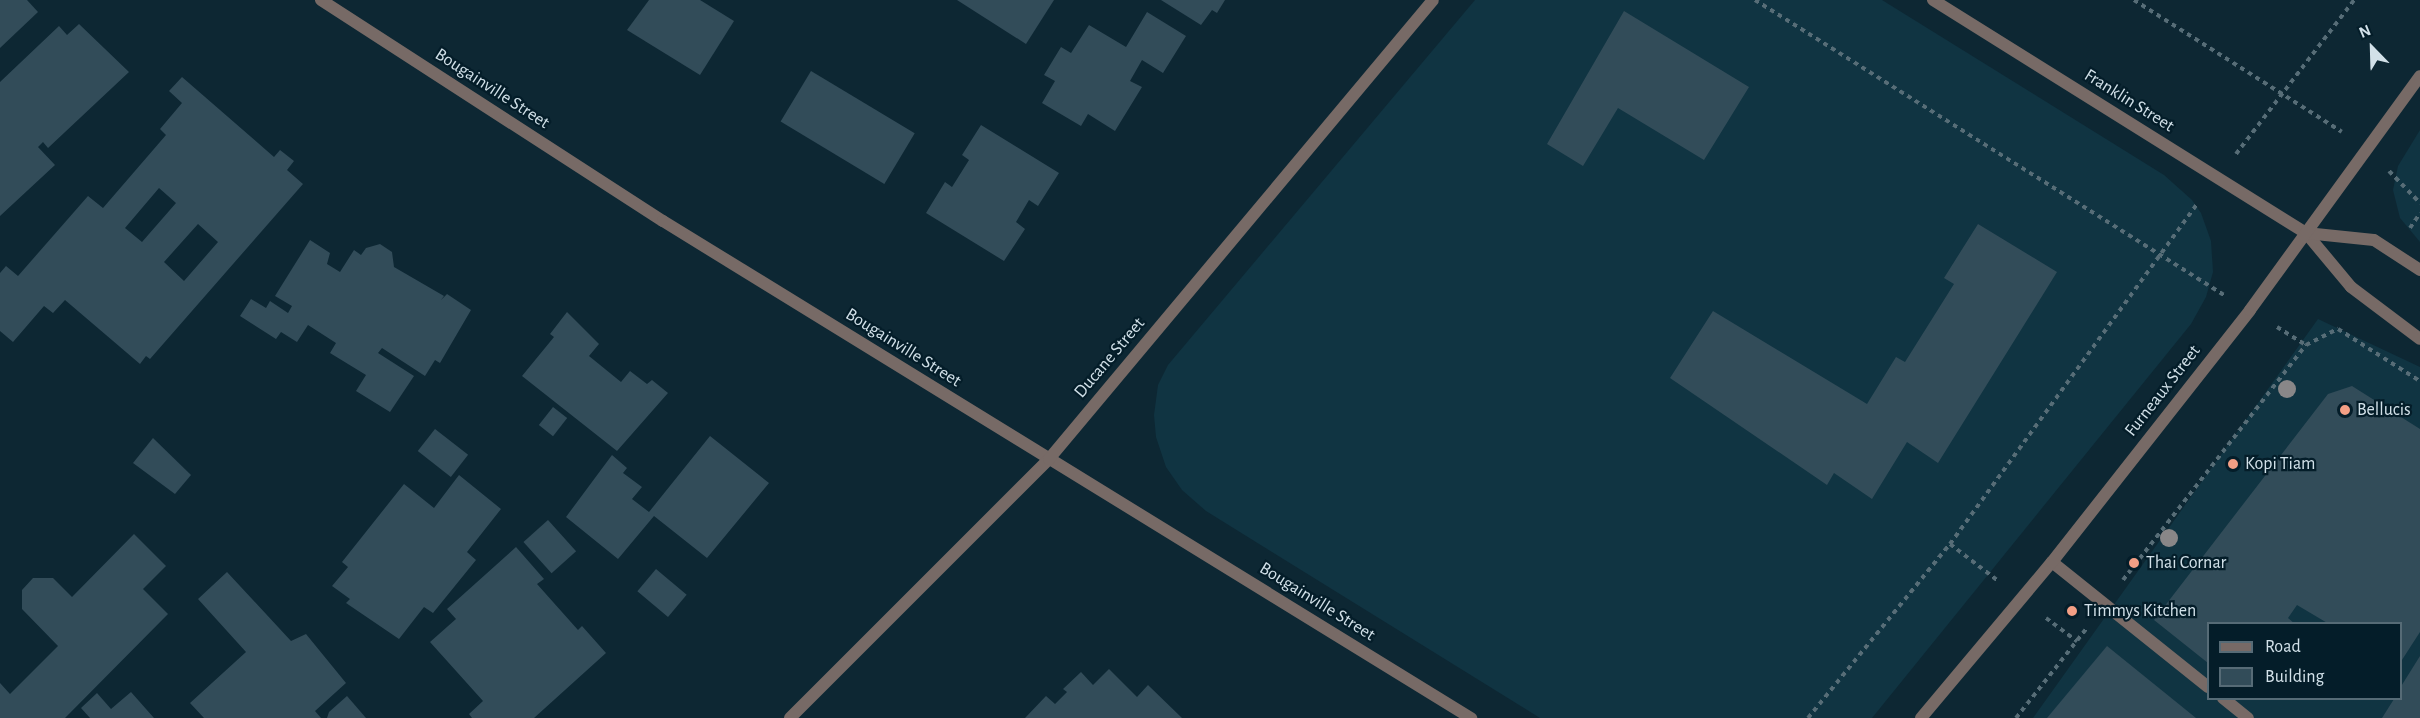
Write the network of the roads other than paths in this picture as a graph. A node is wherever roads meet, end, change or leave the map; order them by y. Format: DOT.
graph roads {
  1 [pos="321,0"];
  2 [pos="1433,0"];
  3 [pos="1933,0"];
  4 [pos="2420,76"];
  5 [pos="2306,233"];
  6 [pos="2420,270"];
  7 [pos="2420,339"];
  8 [pos="1049,459"];
  9 [pos="2052,562"];
  10 [pos="2207,686"];
  11 [pos="2224,700"];
  12 [pos="790,718"];
  13 [pos="1471,718"];
  14 [pos="1921,718"];
  15 [pos="2248,718"];
  1 -- 8 [label="street, Bougainville Street"];
  2 -- 8 [label="street, Ducane Street"];
  3 -- 5 [label="street, Franklin Street"];
  4 -- 5 [label="street, Furneaux Street"];
  5 -- 6 [label="street, Franklin Street"];
  5 -- 7 [label="street, Franklin Street"];
  5 -- 9 [label="street, Furneaux Street"];
  8 -- 12 [label="street, Ducane Street"];
  8 -- 13 [label="street, Bougainville Street"];
  9 -- 10 [label="street"];
  9 -- 14 [label="street, Furneaux Street"];
  11 -- 15 [label="street"];
}
